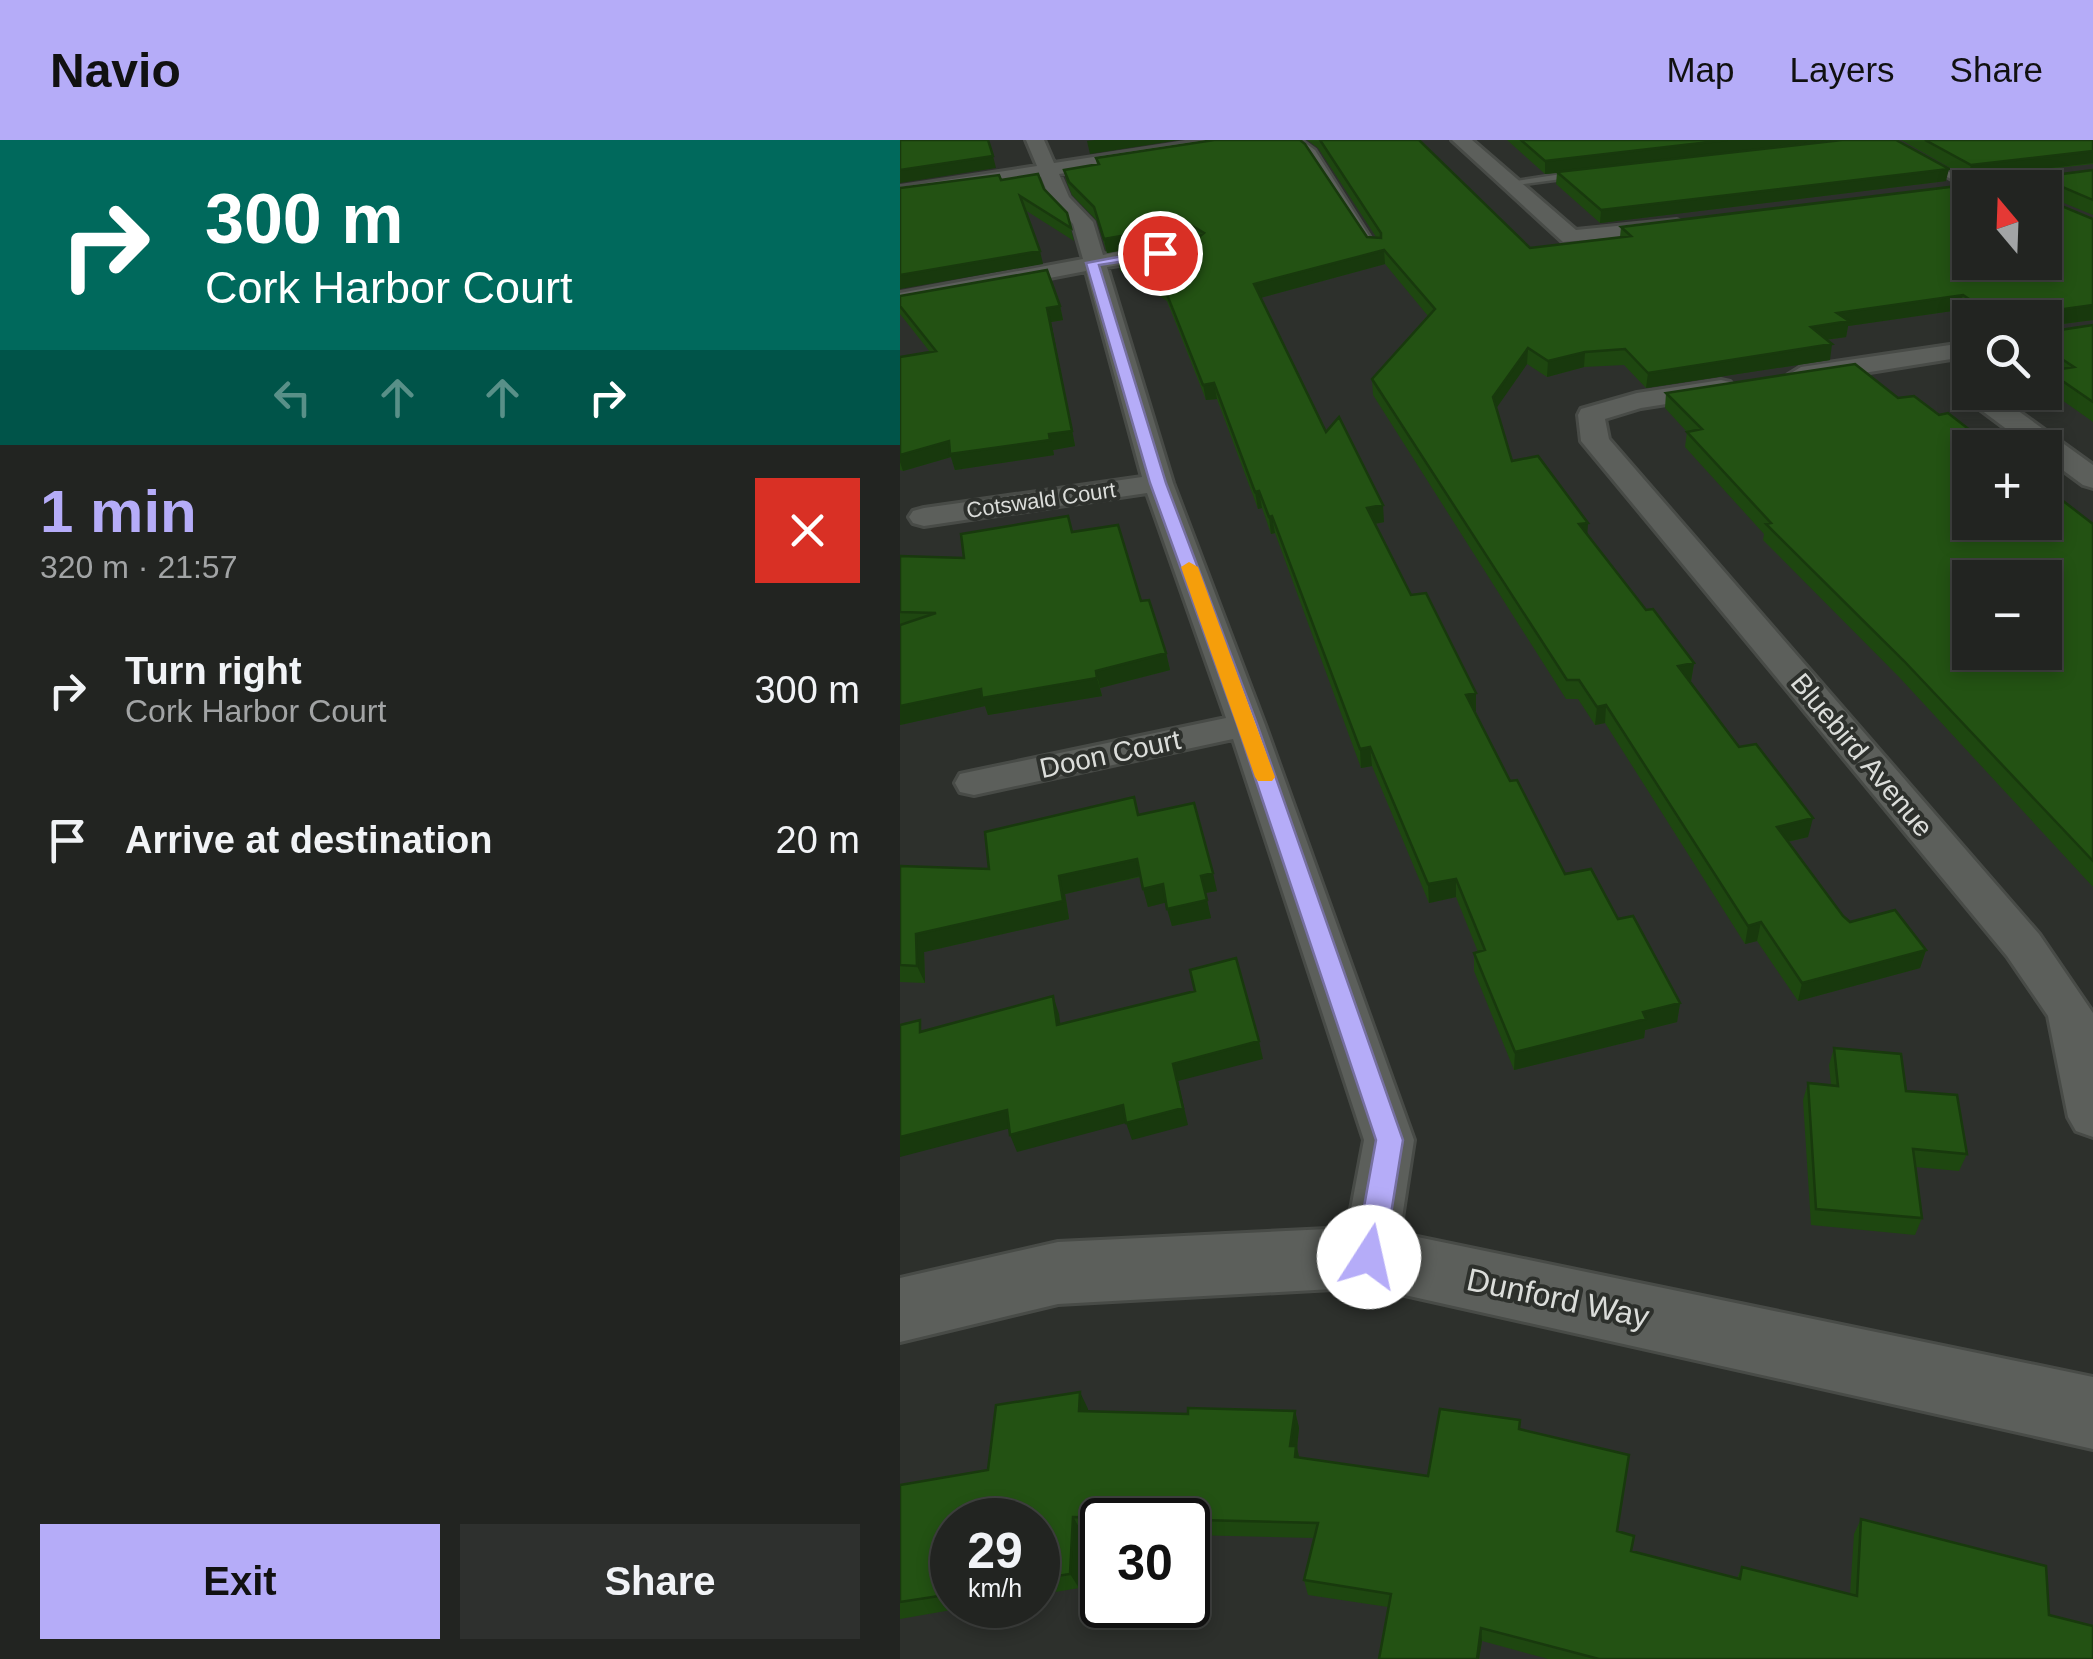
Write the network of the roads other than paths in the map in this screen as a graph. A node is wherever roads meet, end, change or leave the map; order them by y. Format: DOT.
graph roads {
  1 [pos="1240,140"];
  2 [pos="1295,140"];
  3 [pos="1462,140"];
  4 [pos="1886,140"];
  5 [pos="1866,142"];
  6 [pos="1041,154"];
  7 [pos="1952,173"];
  8 [pos="1588,174"];
  9 [pos="1508,182"];
  10 [pos="1952,190"];
  11 [pos="900,193"];
  12 [pos="1932,193"];
  13 [pos="1707,222"];
  14 [pos="1375,248"];
  15 [pos="1144,255"];
  16 [pos="1092,263"];
  17 [pos="900,300"];
  18 [pos="1952,352"];
  19 [pos="1924,356"];
  20 [pos="1952,376"];
  21 [pos="1998,410"];
  22 [pos="2093,479"];
  23 [pos="1158,483"];
  24 [pos="924,518"];
  25 [pos="1247,724"];
  26 [pos="974,783"];
  27 [pos="2093,1116"];
  28 [pos="1369,1257"];
  29 [pos="900,1310"];
  30 [pos="2093,1413"];
  1 -- 6 [label="street"];
  2 -- 14 [label="lane"];
  3 -- 9 [label="street"];
  4 -- 5 [label="lane"];
  4 -- 7 [label="lane"];
  6 -- 11 [label="street"];
  6 -- 16 [label="street"];
  8 -- 9 [label="lane"];
  9 -- 13 [label="street"];
  10 -- 12 [label="street"];
  15 -- 16 [label="street"];
  16 -- 17 [label="street"];
  16 -- 23 [label="street"];
  18 -- 19 [label="street"];
  19 -- 20 [label="street"];
  19 -- 27 [label="street, Bluebird Avenue"];
  21 -- 22 [label="street"];
  23 -- 24 [label="street, Cotswald Court"];
  23 -- 25 [label="street"];
  25 -- 26 [label="street, Doon Court"];
  25 -- 28 [label="street"];
  28 -- 29 [label="street, Dunford Way"];
  28 -- 30 [label="street, Dunford Way"];
}
